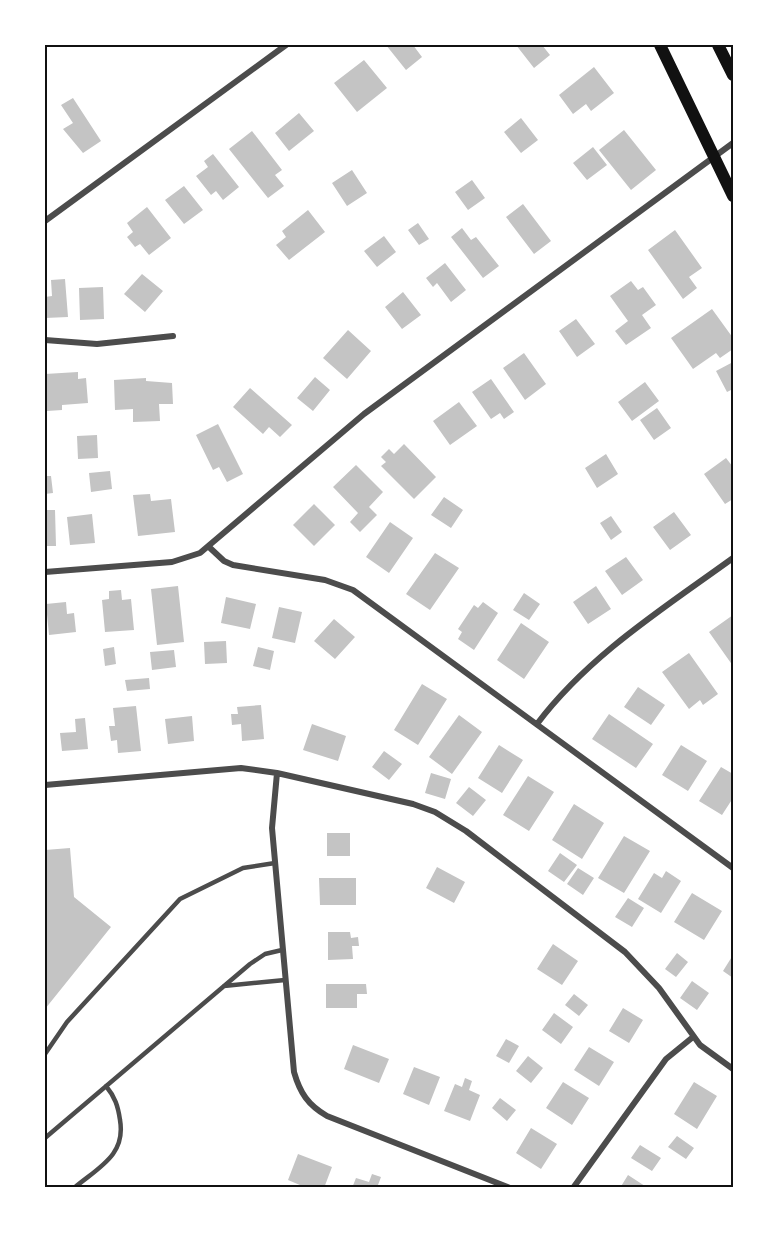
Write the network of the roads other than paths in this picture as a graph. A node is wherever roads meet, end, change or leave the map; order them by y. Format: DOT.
graph roads {
  1 [pos="286,45"];
  2 [pos="660,45"];
  3 [pos="718,45"];
  4 [pos="733,75"];
  5 [pos="733,143"];
  6 [pos="714,158"];
  7 [pos="733,196"];
  8 [pos="45,221"];
  9 [pos="173,336"];
  10 [pos="45,340"];
  11 [pos="209,547"];
  12 [pos="733,558"];
  13 [pos="45,572"];
  14 [pos="537,724"];
  15 [pos="277,773"];
  16 [pos="45,785"];
  17 [pos="275,862"];
  18 [pos="733,868"];
  19 [pos="282,950"];
  20 [pos="285,980"];
  21 [pos="224,986"];
  22 [pos="693,1037"];
  23 [pos="45,1053"];
  24 [pos="733,1068"];
  25 [pos="106,1086"];
  26 [pos="45,1138"];
  27 [pos="74,1188"];
  28 [pos="510,1188"];
  29 [pos="573,1188"];
  1 -- 8 [label="street"];
  2 -- 6 [label="main road"];
  3 -- 4 [label="main road"];
  5 -- 6 [label="street"];
  6 -- 7 [label="main road"];
  6 -- 11 [label="street"];
  9 -- 10 [label="street"];
  11 -- 13 [label="street"];
  11 -- 14 [label="street"];
  12 -- 14 [label="street"];
  14 -- 18 [label="street"];
  15 -- 16 [label="street"];
  15 -- 17 [label="street"];
  15 -- 22 [label="street"];
  17 -- 19 [label="street"];
  17 -- 23 [label="lane"];
  19 -- 20 [label="street"];
  19 -- 21 [label="lane"];
  20 -- 21 [label="lane"];
  20 -- 28 [label="street"];
  21 -- 25 [label="lane"];
  22 -- 24 [label="street"];
  22 -- 29 [label="street"];
  25 -- 26 [label="lane"];
  25 -- 27 [label="lane"];
}
